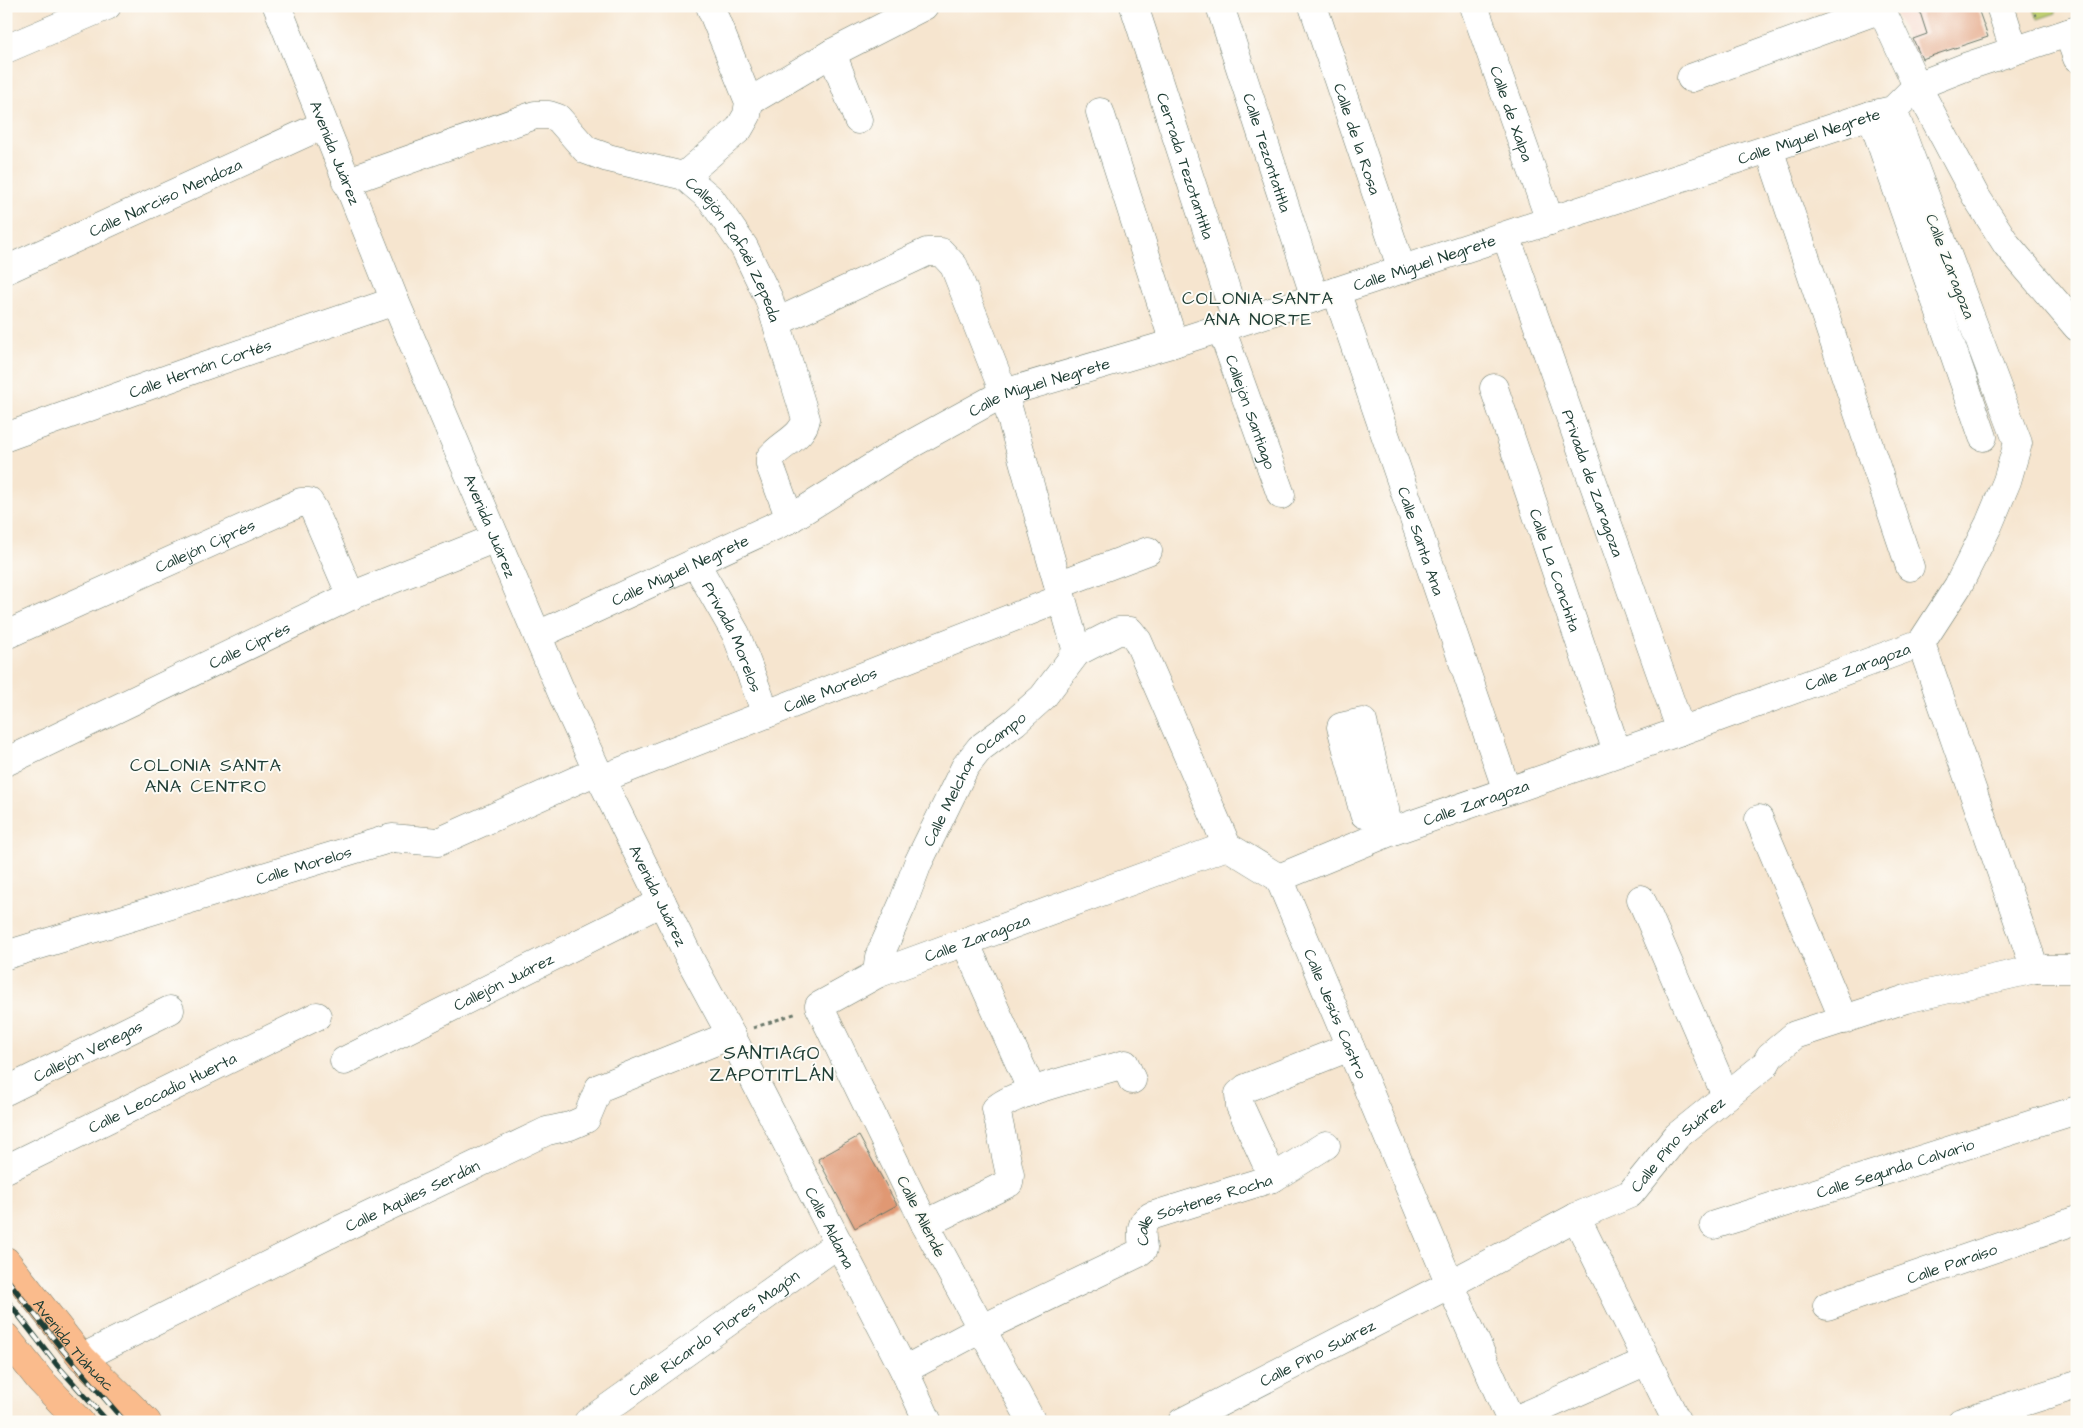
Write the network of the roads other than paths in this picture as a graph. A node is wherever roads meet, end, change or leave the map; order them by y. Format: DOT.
graph roads {
  1 [pos="107,6"];
  2 [pos="277,6"];
  3 [pos="924,6"];
  4 [pos="1134,6"];
  5 [pos="1220,6"];
  6 [pos="1313,6"];
  7 [pos="1474,6"];
  8 [pos="2000,6"];
  9 [pos="716,8"];
  10 [pos="1881,8"];
  11 [pos="2074,40"];
  12 [pos="6,49"];
  13 [pos="2014,50"];
  14 [pos="832,53"];
  15 [pos="1691,78"];
  16 [pos="1918,86"];
  17 [pos="749,102"];
  18 [pos="1100,112"];
  19 [pos="1882,112"];
  20 [pos="858,120"];
  21 [pos="323,125"];
  22 [pos="1770,149"];
  23 [pos="684,176"];
  24 [pos="346,182"];
  25 [pos="1550,221"];
  26 [pos="1506,236"];
  27 [pos="6,270"];
  28 [pos="1402,270"];
  29 [pos="1326,295"];
  30 [pos="395,301"];
  31 [pos="777,322"];
  32 [pos="1230,326"];
  33 [pos="2077,326"];
  34 [pos="1174,343"];
  35 [pos="1494,388"];
  36 [pos="1004,393"];
  37 [pos="6,437"];
  38 [pos="1983,437"];
  39 [pos="1281,495"];
  40 [pos="790,519"];
  41 [pos="496,538"];
  42 [pos="1148,551"];
  43 [pos="695,562"];
  44 [pos="1910,567"];
  45 [pos="1059,592"];
  46 [pos="351,596"];
  47 [pos="6,635"];
  48 [pos="538,635"];
  49 [pos="1921,643"];
  50 [pos="1077,652"];
  51 [pos="766,714"];
  52 [pos="1681,731"];
  53 [pos="1618,752"];
  54 [pos="6,762"];
  55 [pos="599,775"];
  56 [pos="1508,791"];
  57 [pos="1759,819"];
  58 [pos="1227,846"];
  59 [pos="1279,878"];
  60 [pos="1641,899"];
  61 [pos="662,902"];
  62 [pos="964,942"];
  63 [pos="6,956"];
  64 [pos="2035,968"];
  65 [pos="2077,969"];
  66 [pos="877,974"];
  67 [pos="819,1006"];
  68 [pos="170,1010"];
  69 [pos="317,1016"];
  70 [pos="1844,1020"];
  71 [pos="731,1035"];
  72 [pos="1350,1047"];
  73 [pos="344,1061"];
  74 [pos="1132,1080"];
  75 [pos="6,1091"];
  76 [pos="1032,1091"];
  77 [pos="1726,1096"];
  78 [pos="2077,1110"];
  79 [pos="1326,1145"];
  80 [pos="6,1169"];
  81 [pos="1273,1178"];
  82 [pos="1576,1217"];
  83 [pos="2077,1220"];
  84 [pos="925,1224"];
  85 [pos="1714,1225"];
  86 [pos="839,1243"];
  87 [pos="11,1277"];
  88 [pos="1450,1284"];
  89 [pos="1827,1306"];
  90 [pos="981,1329"];
  91 [pos="6,1337"];
  92 [pos="82,1358"];
  93 [pos="1647,1361"];
  94 [pos="904,1370"];
  95 [pos="2077,1385"];
  96 [pos="80,1422"];
  97 [pos="146,1422"];
  98 [pos="588,1422"];
  99 [pos="928,1422"];
  100 [pos="1032,1422"];
  101 [pos="1182,1422"];
  102 [pos="1510,1422"];
  103 [pos="1677,1422"];
  104 [pos="1961,1422"];
  1 -- 12 [label="street"];
  2 -- 21 [label="street, Avenida Juárez"];
  3 -- 14 [label="street"];
  4 -- 32 [label="street, Cerrada Tezotantitla"];
  5 -- 29 [label="street, Calle Tezontatitla"];
  6 -- 28 [label="street, Calle de la Rosa"];
  7 -- 25 [label="street, Calle de Xalpa"];
  8 -- 13 [label="street"];
  9 -- 17 [label="street"];
  10 -- 15 [label="street"];
  10 -- 16 [label="street"];
  11 -- 13 [label="street, Calle Miguel Negrete"];
  13 -- 16 [label="street, Calle Miguel Negrete"];
  14 -- 17 [label="street"];
  14 -- 20 [label="street"];
  16 -- 19 [label="street, Calle Miguel Negrete"];
  16 -- 33 [label="street"];
  17 -- 23 [label="street"];
  18 -- 34 [label="street"];
  19 -- 22 [label="street, Calle Miguel Negrete"];
  19 -- 38 [label="street"];
  19 -- 49 [label="street, Calle Zaragoza"];
  21 -- 24 [label="street, Avenida Juárez"];
  21 -- 27 [label="street, Calle Narciso Mendoza"];
  22 -- 25 [label="street, Calle Miguel Negrete"];
  22 -- 44 [label="street"];
  23 -- 24 [label="street, Callejón Rafaél Zepeda"];
  23 -- 31 [label="street, Callejón Rafaél Zepeda"];
  24 -- 30 [label="street, Avenida Juárez"];
  25 -- 26 [label="street, Calle Miguel Negrete"];
  26 -- 28 [label="street, Calle Miguel Negrete"];
  26 -- 52 [label="street, Privada de Zaragoza"];
  28 -- 29 [label="street, Calle Miguel Negrete"];
  29 -- 32 [label="street, Calle Miguel Negrete"];
  29 -- 56 [label="street, Calle Santa Ana"];
  30 -- 37 [label="street, Calle Hernán Cortés"];
  30 -- 41 [label="street, Avenida Juárez"];
  31 -- 36 [label="street"];
  31 -- 40 [label="street, Callejón Rafaél Zepeda"];
  32 -- 34 [label="street, Calle Miguel Negrete"];
  32 -- 39 [label="street, Callejón Santiago"];
  34 -- 36 [label="street, Calle Miguel Negrete"];
  35 -- 53 [label="street, Calle La Conchita"];
  36 -- 40 [label="street, Calle Miguel Negrete"];
  36 -- 45 [label="street"];
  40 -- 43 [label="street, Calle Miguel Negrete"];
  41 -- 46 [label="street, Calle Ciprés"];
  41 -- 48 [label="street, Avenida Juárez"];
  42 -- 45 [label="street, Calle Morelos"];
  43 -- 48 [label="street, Calle Miguel Negrete"];
  43 -- 51 [label="street, Privada Morelos"];
  45 -- 50 [label="street"];
  45 -- 51 [label="street, Calle Morelos"];
  46 -- 47 [label="street, Callejón Ciprés"];
  46 -- 54 [label="street, Calle Ciprés"];
  48 -- 55 [label="street, Avenida Juárez"];
  49 -- 52 [label="street, Calle Zaragoza"];
  49 -- 64 [label="street"];
  50 -- 58 [label="street, Calle Melchor Ocampo"];
  50 -- 66 [label="street, Calle Melchor Ocampo"];
  51 -- 55 [label="street, Calle Morelos"];
  52 -- 53 [label="street, Calle Zaragoza"];
  53 -- 56 [label="street, Calle Zaragoza"];
  55 -- 61 [label="street, Avenida Juárez"];
  55 -- 63 [label="street, Calle Morelos"];
  56 -- 59 [label="street, Calle Zaragoza"];
  57 -- 70 [label="street"];
  58 -- 59 [label="street"];
  58 -- 62 [label="street, Calle Zaragoza"];
  59 -- 72 [label="street, Calle Jesús Castro"];
  60 -- 77 [label="street"];
  61 -- 71 [label="street, Avenida Juárez"];
  61 -- 73 [label="street, Callejón Juárez"];
  62 -- 66 [label="street, Calle Zaragoza"];
  62 -- 76 [label="street"];
  64 -- 65 [label="street, Calle Pino Suárez"];
  64 -- 70 [label="street, Calle Pino Suárez"];
  66 -- 67 [label="street, Calle Zaragoza"];
  67 -- 84 [label="street, Calle Allende"];
  68 -- 75 [label="street, Callejón Venegas"];
  69 -- 80 [label="street, Calle Leocadio Huerta"];
  70 -- 77 [label="street, Calle Pino Suárez"];
  71 -- 86 [label="street, Calle Aldama"];
  71 -- 92 [label="street, Calle Aquiles Serdán"];
  72 -- 81 [label="street, Calle Sóstenes Rocha"];
  72 -- 88 [label="street, Calle Jesús Castro"];
  74 -- 76 [label="street"];
  76 -- 84 [label="street"];
  77 -- 82 [label="street, Calle Pino Suárez"];
  78 -- 85 [label="street, Calle Segunda Calvario"];
  79 -- 81 [label="street"];
  81 -- 90 [label="street, Calle Sóstenes Rocha"];
  82 -- 88 [label="street, Calle Pino Suárez"];
  82 -- 93 [label="street"];
  83 -- 89 [label="street, Calle Paraíso"];
  84 -- 90 [label="street, Calle Allende"];
  86 -- 94 [label="street, Calle Aldama"];
  86 -- 98 [label="street, Calle Ricardo Flores Magón"];
  87 -- 92 [label="main road, Avenida Tláhuac"];
  88 -- 101 [label="street, Calle Pino Suárez"];
  88 -- 102 [label="street, Calle Jesús Castro"];
  90 -- 94 [label="street, Calle Sóstenes Rocha"];
  90 -- 100 [label="street, Calle Allende"];
  91 -- 96 [label="main road"];
  92 -- 97 [label="main road, Avenida Tláhuac"];
  93 -- 102 [label="street"];
  93 -- 103 [label="street"];
  94 -- 99 [label="street, Calle Aldama"];
  95 -- 104 [label="street"];
}
